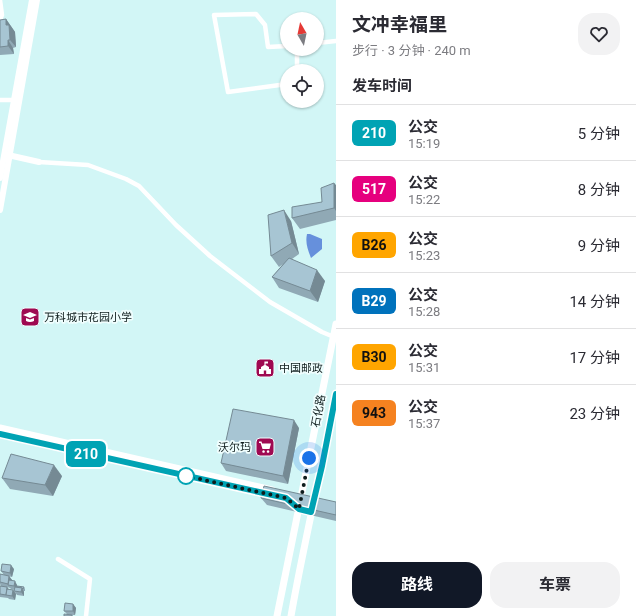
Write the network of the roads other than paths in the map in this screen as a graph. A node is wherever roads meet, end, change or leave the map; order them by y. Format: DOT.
graph roads {
  1 [pos="0,0"];
  2 [pos="32,0"];
  3 [pos="37,0"];
  4 [pos="0,20"];
  5 [pos="336,41"];
  6 [pos="324,42"];
  7 [pos="280,46"];
  8 [pos="280,85"];
  9 [pos="0,100"];
  10 [pos="17,100"];
  11 [pos="4,159"];
  12 [pos="39,162"];
  13 [pos="0,178"];
  14 [pos="0,210"];
  15 [pos="336,324"];
  16 [pos="335,337"];
  17 [pos="336,394"];
  18 [pos="0,428"];
  19 [pos="0,434"];
  20 [pos="301,497"];
  21 [pos="317,503"];
  22 [pos="299,509"];
  23 [pos="314,513"];
  24 [pos="58,559"];
  25 [pos="86,616"];
  26 [pos="277,616"];
  27 [pos="291,616"];
  1 -- 4 [label="street"];
  2 -- 10 [label="street"];
  3 -- 10 [label="street"];
  5 -- 6 [label="street"];
  7 -- 8 [label="street"];
  9 -- 10 [label="street"];
  10 -- 11 [label="street"];
  11 -- 12 [label="street"];
  11 -- 13 [label="street"];
  11 -- 14 [label="street"];
  12 -- 16 [label="street"];
  15 -- 16 [label="main road, 石化路"];
  16 -- 20 [label="main road, 石化路"];
  17 -- 21 [label="main road, 石化路"];
  18 -- 19 [label="main road"];
  20 -- 21 [label="main road"];
  20 -- 22 [label="main road, 石化路"];
  20 -- 22 [label="main road"];
  21 -- 23 [label="main road, 石化路"];
  22 -- 23 [label="main road"];
  22 -- 26 [label="main road, 石化路"];
  23 -- 27 [label="main road, 石化路"];
  24 -- 25 [label="street"];
}
